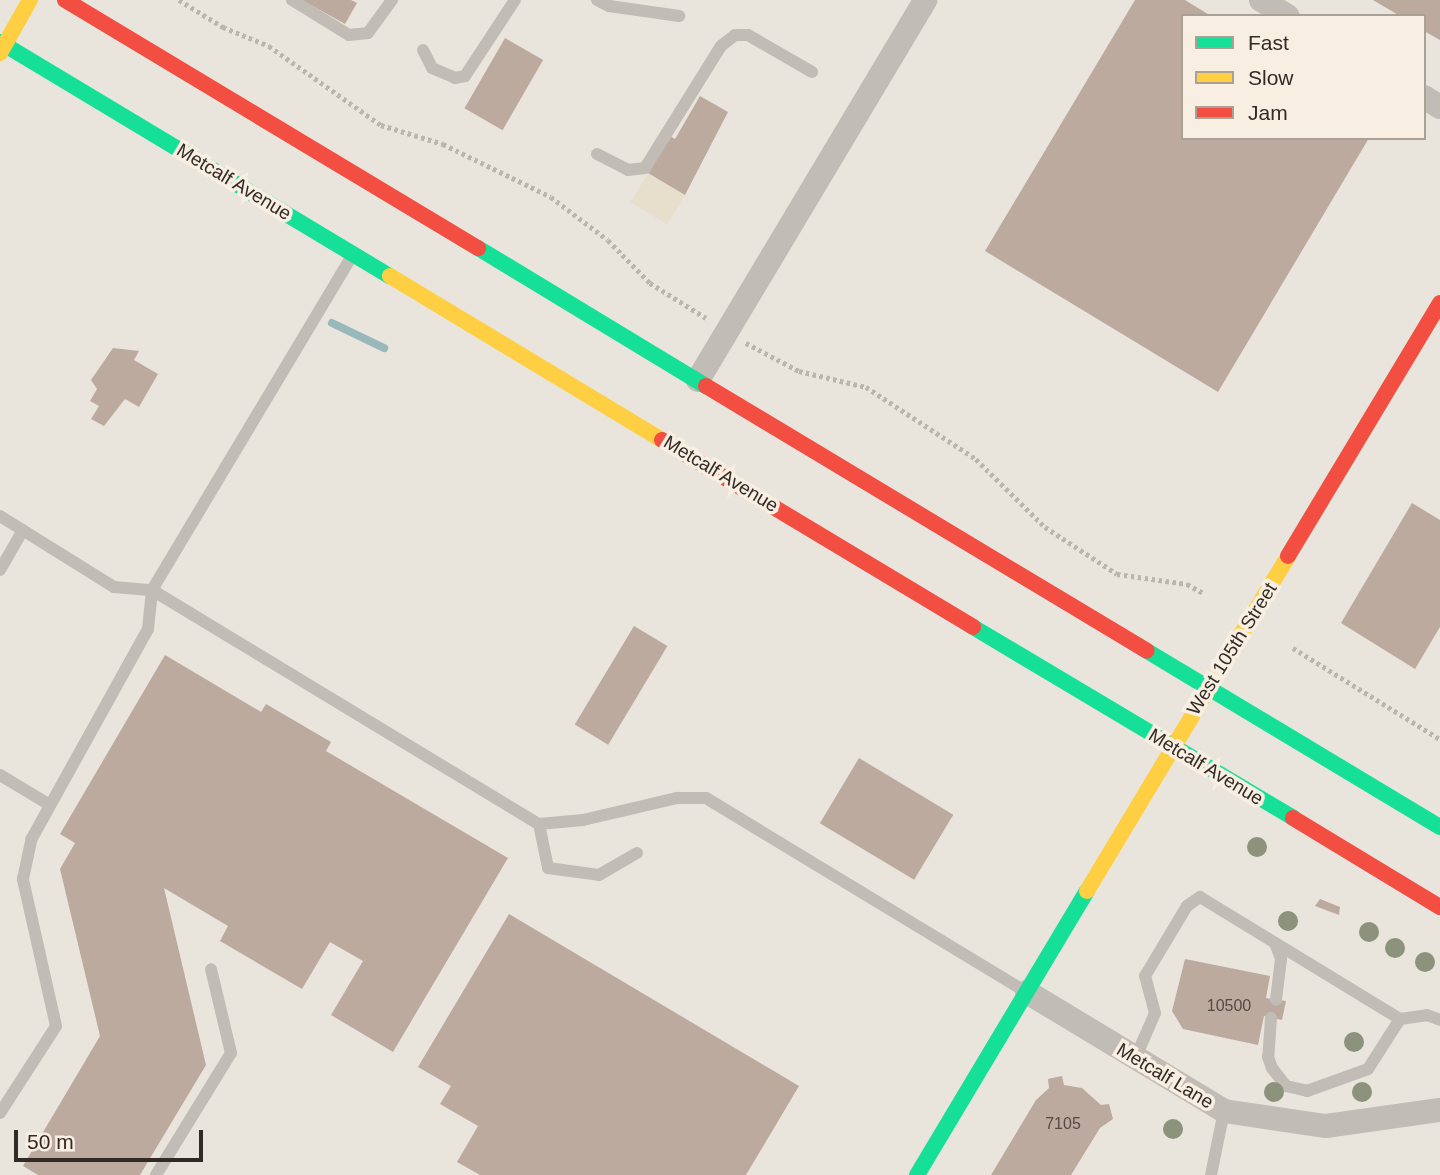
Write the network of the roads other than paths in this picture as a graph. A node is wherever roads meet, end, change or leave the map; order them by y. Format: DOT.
graph roads {
  1 [pos="30,0"];
  2 [pos="65,0"];
  3 [pos="292,0"];
  4 [pos="392,0"];
  5 [pos="515,0"];
  6 [pos="597,0"];
  7 [pos="925,0"];
  8 [pos="1262,0"];
  9 [pos="1285,14"];
  10 [pos="679,16"];
  11 [pos="2,47"];
  12 [pos="423,50"];
  13 [pos="811,72"];
  14 [pos="597,154"];
  15 [pos="354,253"];
  16 [pos="1440,303"];
  17 [pos="698,380"];
  18 [pos="0,516"];
  19 [pos="23,530"];
  20 [pos="0,570"];
  21 [pos="152,590"];
  22 [pos="1209,687"];
  23 [pos="1171,745"];
  24 [pos="0,775"];
  25 [pos="50,806"];
  26 [pos="539,824"];
  27 [pos="1440,827"];
  28 [pos="637,853"];
  29 [pos="1440,907"];
  30 [pos="1275,943"];
  31 [pos="211,969"];
  32 [pos="1027,992"];
  33 [pos="1276,1000"];
  34 [pos="1271,1018"];
  35 [pos="1400,1019"];
  36 [pos="1440,1020"];
  37 [pos="1135,1059"];
  38 [pos="1440,1110"];
  39 [pos="1224,1111"];
  40 [pos="0,1112"];
  41 [pos="156,1175"];
  42 [pos="916,1175"];
  43 [pos="1211,1175"];
  1 -- 11 [label="main road"];
  2 -- 17 [label="main road"];
  3 -- 4 [label="lane"];
  5 -- 12 [label="lane"];
  6 -- 10 [label="lane"];
  7 -- 17 [label="street"];
  8 -- 9 [label="street"];
  11 -- 15 [label="main road, Metcalf Avenue"];
  13 -- 14 [label="lane"];
  15 -- 21 [label="lane"];
  15 -- 23 [label="main road, Metcalf Avenue"];
  16 -- 22 [label="main road, West 105th Street"];
  17 -- 22 [label="main road"];
  18 -- 19 [label="lane"];
  19 -- 20 [label="lane"];
  19 -- 21 [label="lane"];
  21 -- 25 [label="lane"];
  21 -- 26 [label="lane"];
  22 -- 23 [label="main road, West 105th Street"];
  22 -- 27 [label="main road"];
  23 -- 29 [label="main road, Metcalf Avenue"];
  23 -- 32 [label="main road, West 105th Street"];
  24 -- 25 [label="lane"];
  25 -- 40 [label="lane"];
  26 -- 28 [label="lane"];
  26 -- 32 [label="lane"];
  30 -- 33 [label="lane"];
  30 -- 35 [label="lane"];
  30 -- 37 [label="lane"];
  31 -- 41 [label="lane"];
  32 -- 37 [label="street, Metcalf Lane"];
  32 -- 42 [label="main road, West 105th Street"];
  34 -- 35 [label="lane"];
  35 -- 36 [label="lane"];
  37 -- 39 [label="street, Metcalf Lane"];
  38 -- 39 [label="street, Metcalf Lane"];
  39 -- 43 [label="lane"];
}
